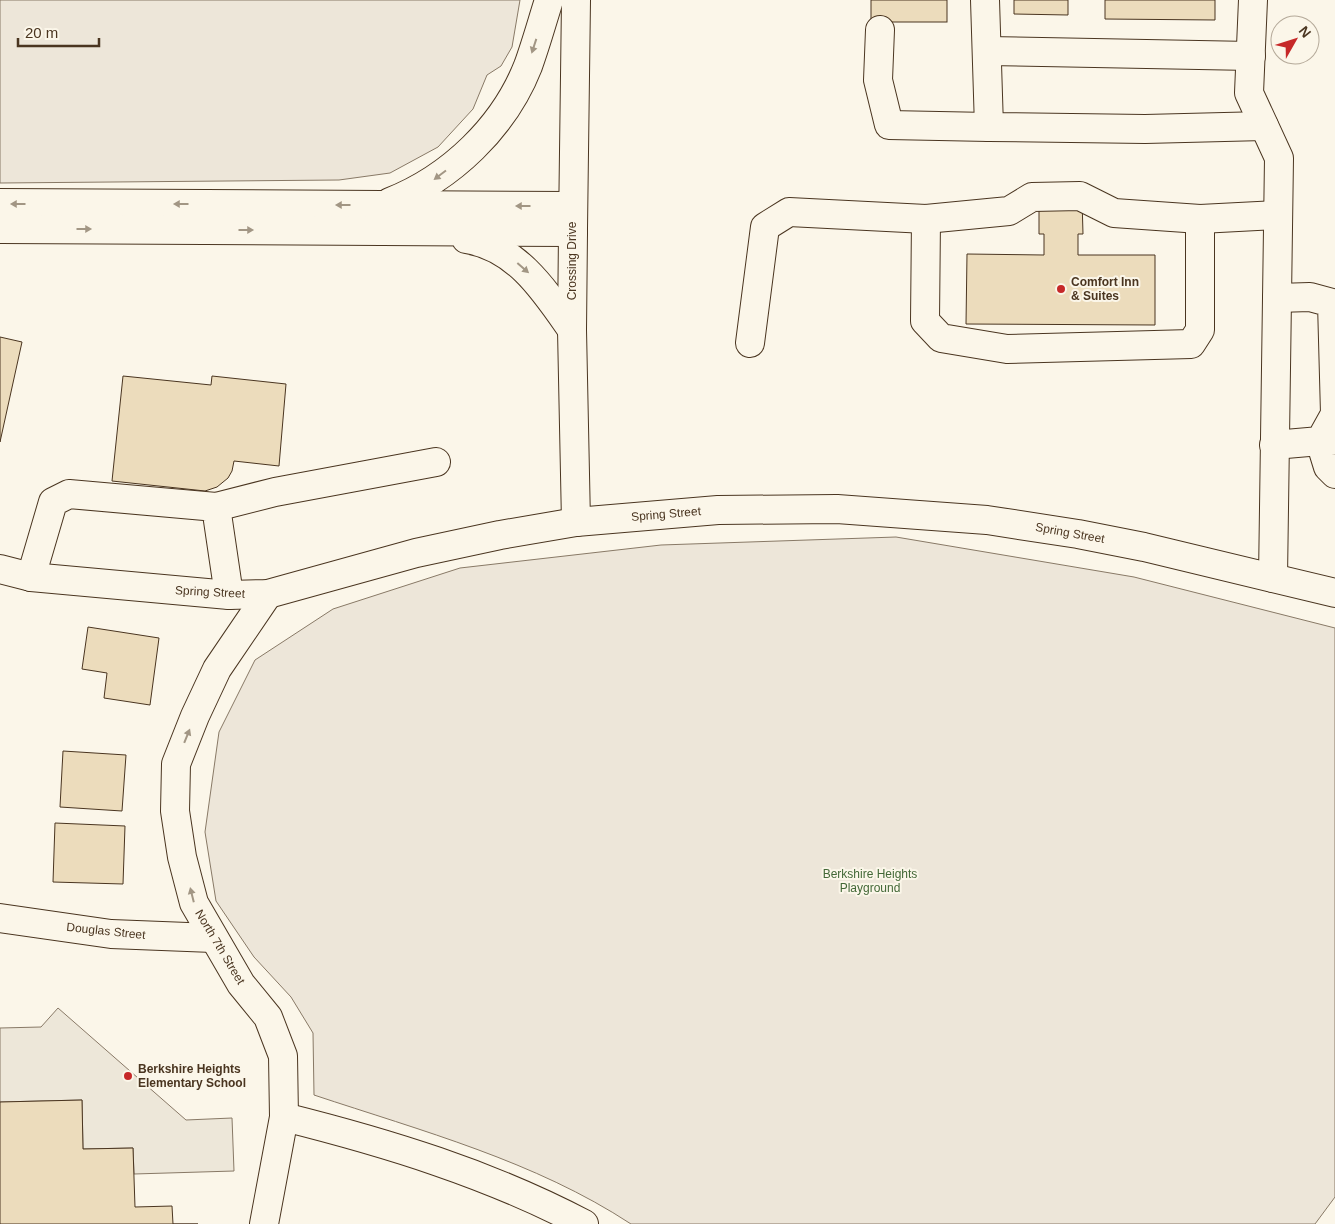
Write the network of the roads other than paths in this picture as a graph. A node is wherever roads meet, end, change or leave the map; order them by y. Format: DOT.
graph roads {
  1 [pos="549,0"];
  2 [pos="576,0"];
  3 [pos="985,0"];
  4 [pos="1253,0"];
  5 [pos="880,30"];
  6 [pos="987,51"];
  7 [pos="1251,56"];
  8 [pos="1264,126"];
  9 [pos="989,127"];
  10 [pos="0,204"];
  11 [pos="382,205"];
  12 [pos="1278,215"];
  13 [pos="573,219"];
  14 [pos="926,219"];
  15 [pos="1200,220"];
  16 [pos="0,229"];
  17 [pos="412,231"];
  18 [pos="1277,298"];
  19 [pos="1334,302"];
  20 [pos="572,330"];
  21 [pos="750,343"];
  22 [pos="1328,440"];
  23 [pos="1274,445"];
  24 [pos="436,462"];
  25 [pos="1335,474"];
  26 [pos="216,507"];
  27 [pos="576,522"];
  28 [pos="0,569"];
  29 [pos="31,576"];
  30 [pos="1273,578"];
  31 [pos="1335,593"];
  32 [pos="268,594"];
  33 [pos="228,595"];
  34 [pos="0,918"];
  35 [pos="213,938"];
  36 [pos="284,1117"];
  37 [pos="264,1224"];
  38 [pos="584,1224"];
  1 -- 11 [label="main road, one-way"];
  2 -- 13 [label="main road, Crossing Drive"];
  3 -- 6 [label="main road"];
  4 -- 7 [label="main road"];
  5 -- 9 [label="main road"];
  6 -- 7 [label="main road"];
  6 -- 9 [label="main road"];
  7 -- 8 [label="main road"];
  8 -- 9 [label="main road"];
  8 -- 12 [label="main road"];
  11 -- 10 [label="main road, one-way"];
  13 -- 11 [label="main road, one-way"];
  12 -- 15 [label="main road"];
  12 -- 18 [label="main road"];
  13 -- 17 [label="main road"];
  13 -- 20 [label="main road, Crossing Drive"];
  14 -- 15 [label="main road"];
  14 -- 15 [label="main road"];
  14 -- 21 [label="main road"];
  16 -- 17 [label="main road, one-way"];
  17 -- 20 [label="main road, one-way"];
  18 -- 19 [label="main road"];
  18 -- 23 [label="main road"];
  19 -- 22 [label="main road"];
  20 -- 27 [label="main road, Crossing Drive"];
  22 -- 23 [label="main road"];
  22 -- 25 [label="main road"];
  23 -- 30 [label="main road"];
  24 -- 26 [label="main road"];
  26 -- 29 [label="main road"];
  26 -- 33 [label="main road"];
  27 -- 30 [label="main road, Spring Street"];
  27 -- 32 [label="main road, Spring Street"];
  28 -- 29 [label="main road, Spring Street"];
  29 -- 33 [label="main road, Spring Street"];
  30 -- 31 [label="main road, Spring Street"];
  32 -- 33 [label="main road, Spring Street"];
  35 -- 32 [label="main road, North 7th Street, one-way"];
  34 -- 35 [label="main road, Douglas Street"];
  35 -- 36 [label="main road, North 7th Street"];
  36 -- 37 [label="main road, North 7th Street"];
  36 -- 38 [label="main road"];
}
